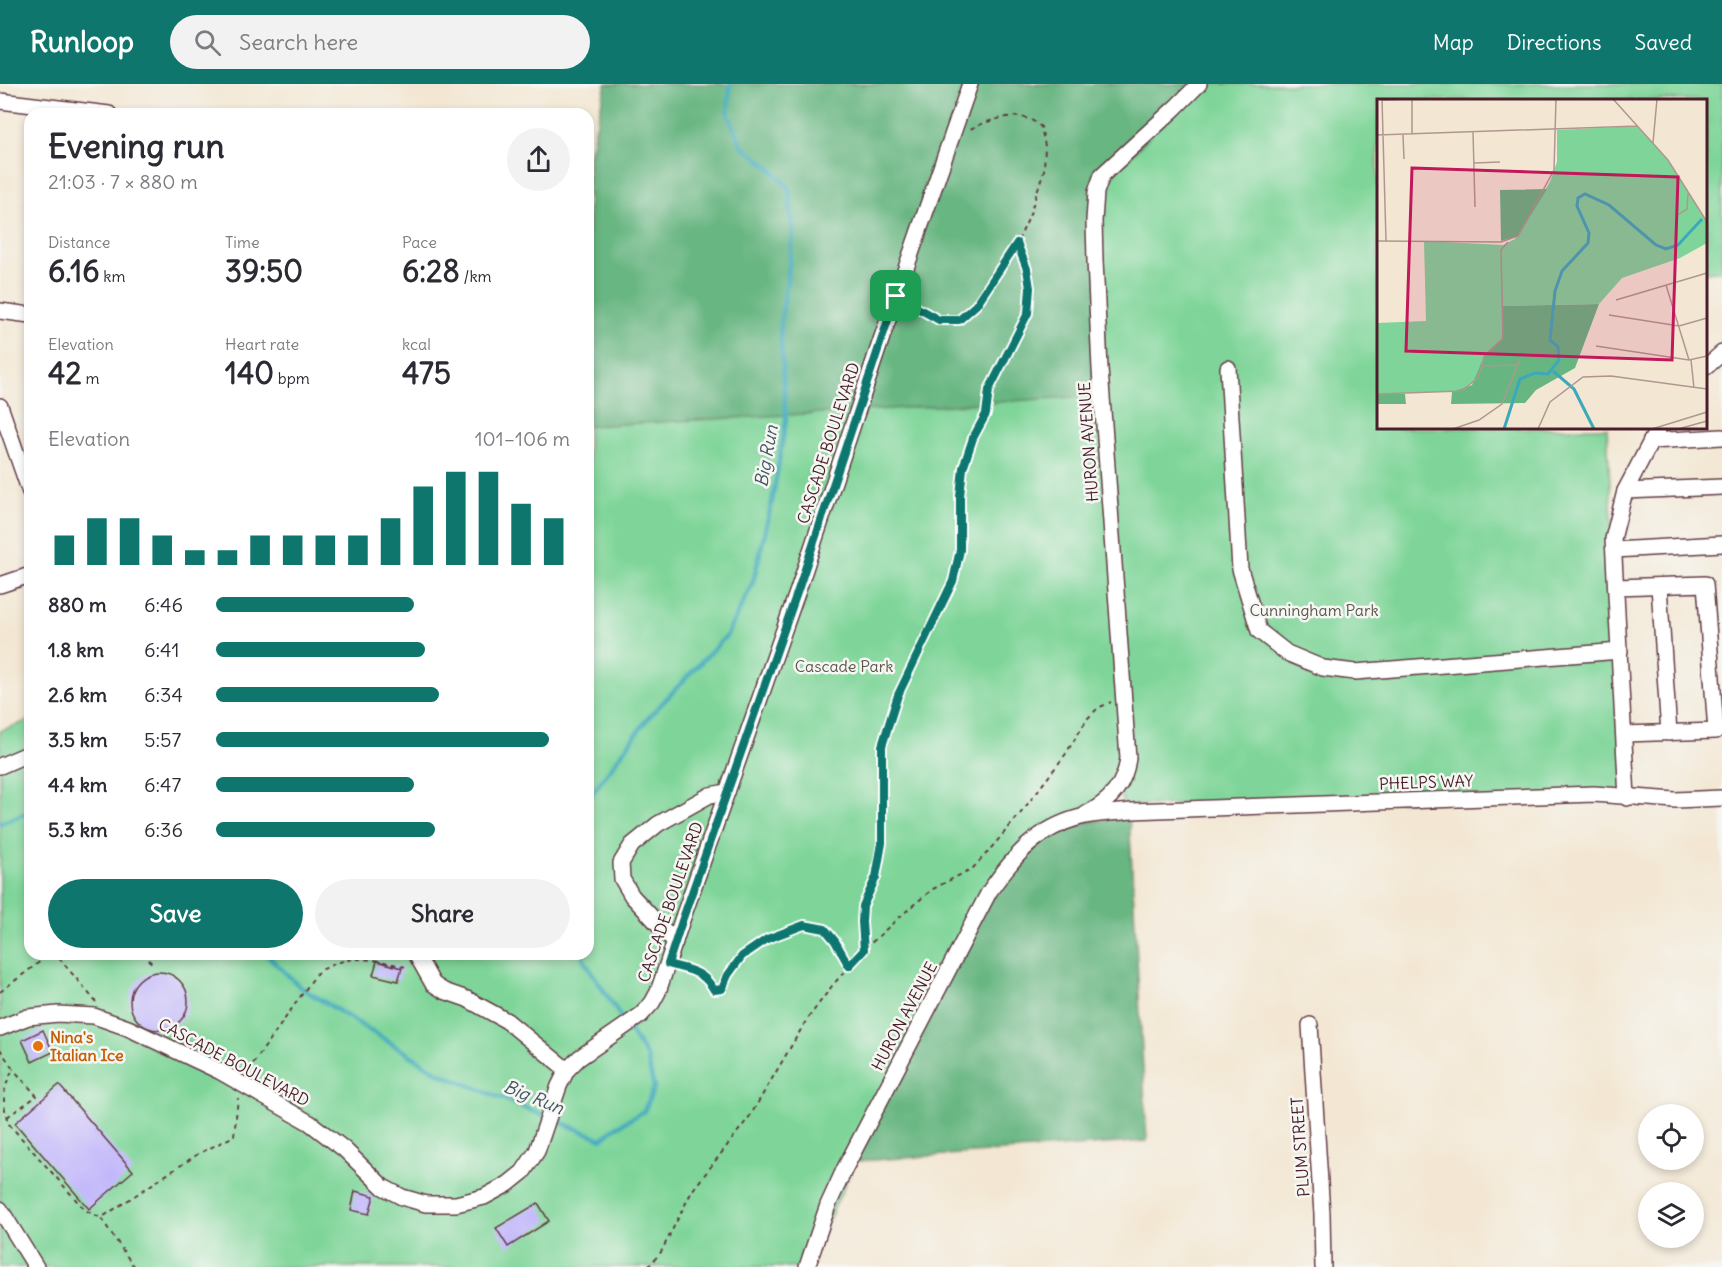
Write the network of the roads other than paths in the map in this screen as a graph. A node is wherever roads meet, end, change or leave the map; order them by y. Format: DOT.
graph roads {
  1 [pos="970,84"];
  2 [pos="1199,84"];
  3 [pos="0,101"];
  4 [pos="59,108"];
  5 [pos="0,311"];
  6 [pos="24,314"];
  7 [pos="1722,353"];
  8 [pos="1707,366"];
  9 [pos="1228,368"];
  10 [pos="0,406"];
  11 [pos="1654,434"];
  12 [pos="1722,438"];
  13 [pos="24,475"];
  14 [pos="1722,487"];
  15 [pos="1625,491"];
  16 [pos="1722,544"];
  17 [pos="1614,550"];
  18 [pos="24,577"];
  19 [pos="0,585"];
  20 [pos="1659,586"];
  21 [pos="1616,587"];
  22 [pos="1620,651"];
  23 [pos="1669,733"];
  24 [pos="1624,734"];
  25 [pos="24,756"];
  26 [pos="0,766"];
  27 [pos="1124,778"];
  28 [pos="727,792"];
  29 [pos="1627,798"];
  30 [pos="1722,798"];
  31 [pos="1133,811"];
  32 [pos="1078,818"];
  33 [pos="675,942"];
  34 [pos="419,960"];
  35 [pos="1310,1025"];
  36 [pos="0,1028"];
  37 [pos="567,1070"];
  38 [pos="0,1209"];
  39 [pos="36,1267"];
  40 [pos="807,1267"];
  41 [pos="1323,1267"];
  1 -- 28 [label="street, CASCADE BOULEVARD"];
  2 -- 27 [label="street, HURON AVENUE"];
  3 -- 4 [label="street"];
  5 -- 6 [label="street"];
  7 -- 8 [label="street"];
  9 -- 22 [label="street"];
  10 -- 13 [label="street"];
  11 -- 12 [label="street"];
  11 -- 15 [label="street"];
  14 -- 15 [label="street"];
  15 -- 17 [label="street"];
  16 -- 17 [label="street"];
  17 -- 21 [label="street"];
  18 -- 19 [label="street"];
  20 -- 21 [label="street"];
  20 -- 23 [label="street"];
  20 -- 23 [label="street"];
  21 -- 22 [label="street"];
  22 -- 24 [label="street"];
  23 -- 24 [label="street"];
  24 -- 29 [label="street"];
  25 -- 26 [label="street"];
  27 -- 31 [label="street"];
  27 -- 32 [label="street, HURON AVENUE"];
  28 -- 33 [label="street, CASCADE BOULEVARD"];
  28 -- 33 [label="street"];
  29 -- 30 [label="street, PHELPS WAY"];
  29 -- 31 [label="street, PHELPS WAY"];
  31 -- 32 [label="street, HURON AVENUE"];
  32 -- 40 [label="street, HURON AVENUE"];
  33 -- 37 [label="street, CASCADE BOULEVARD"];
  34 -- 37 [label="street"];
  35 -- 41 [label="street, PLUM STREET"];
  36 -- 37 [label="street, CASCADE BOULEVARD"];
  38 -- 39 [label="street"];
}
